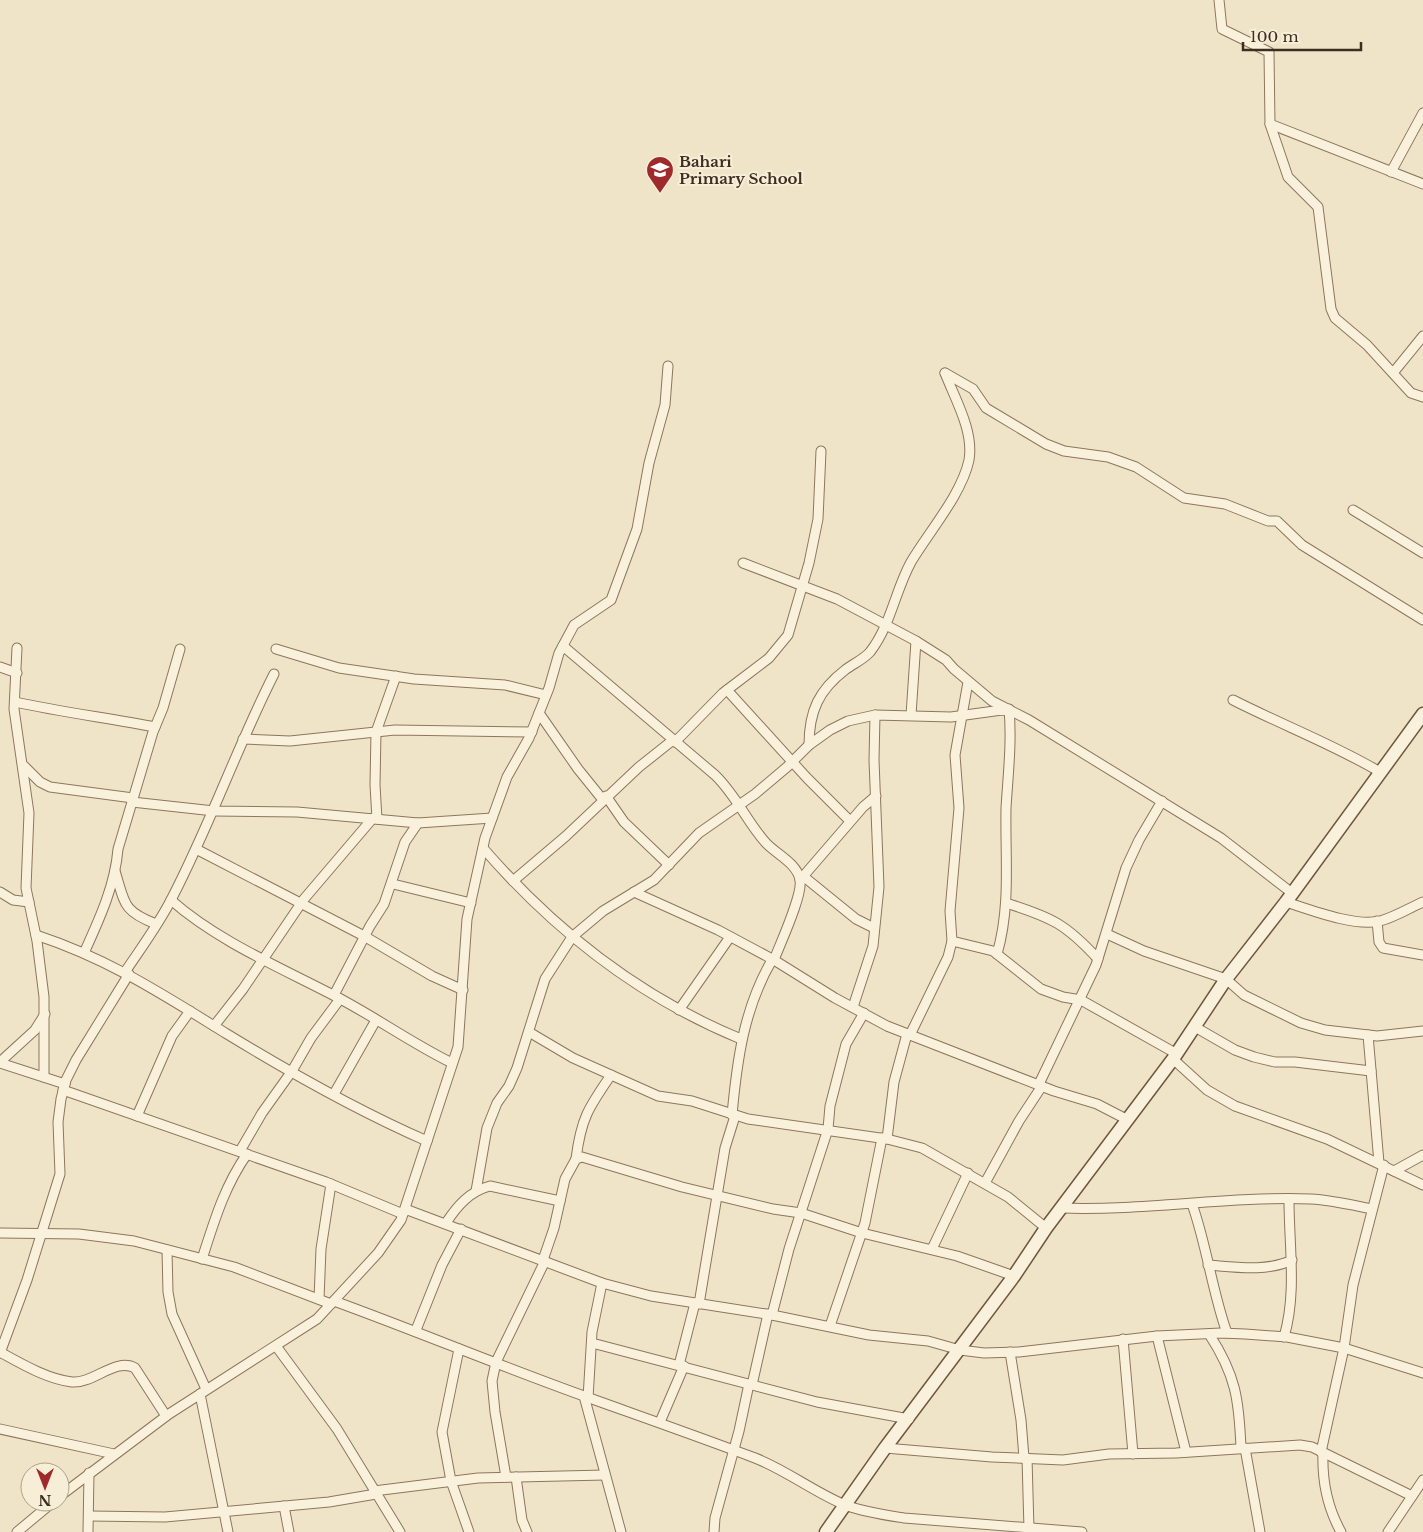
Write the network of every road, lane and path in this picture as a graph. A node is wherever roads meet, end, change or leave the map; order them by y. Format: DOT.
graph roads {
  1 [pos="1218,0"];
  2 [pos="1423,113"];
  3 [pos="1270,124"];
  4 [pos="1391,172"];
  5 [pos="1423,184"];
  6 [pos="1423,336"];
  7 [pos="668,366"];
  8 [pos="1393,373"];
  9 [pos="1423,397"];
  10 [pos="822,451"];
  11 [pos="1353,510"];
  12 [pos="1423,553"];
  13 [pos="743,563"];
  14 [pos="803,585"];
  15 [pos="1423,620"];
  16 [pos="887,625"];
  17 [pos="916,641"];
  18 [pos="563,646"];
  19 [pos="17,648"];
  20 [pos="180,649"];
  21 [pos="276,649"];
  22 [pos="0,668"];
  23 [pos="17,673"];
  24 [pos="274,674"];
  25 [pos="396,676"];
  26 [pos="968,682"];
  27 [pos="727,690"];
  28 [pos="546,694"];
  29 [pos="1233,700"];
  30 [pos="15,702"];
  31 [pos="1009,708"];
  32 [pos="539,713"];
  33 [pos="1423,714"];
  34 [pos="875,715"];
  35 [pos="912,715"];
  36 [pos="962,716"];
  37 [pos="155,727"];
  38 [pos="376,732"];
  39 [pos="532,732"];
  40 [pos="243,739"];
  41 [pos="674,741"];
  42 [pos="809,744"];
  43 [pos="792,762"];
  44 [pos="24,766"];
  45 [pos="1380,772"];
  46 [pos="876,796"];
  47 [pos="605,798"];
  48 [pos="133,800"];
  49 [pos="1162,801"];
  50 [pos="740,805"];
  51 [pos="214,811"];
  52 [pos="492,818"];
  53 [pos="375,819"];
  54 [pos="850,821"];
  55 [pos="418,823"];
  56 [pos="483,848"];
  57 [pos="196,849"];
  58 [pos="669,865"];
  59 [pos="115,870"];
  60 [pos="802,878"];
  61 [pos="512,882"];
  62 [pos="393,884"];
  63 [pos="0,892"];
  64 [pos="634,892"];
  65 [pos="1289,898"];
  66 [pos="171,900"];
  67 [pos="29,902"];
  68 [pos="1423,902"];
  69 [pos="302,903"];
  70 [pos="471,903"];
  71 [pos="1006,903"];
  72 [pos="1377,921"];
  73 [pos="156,924"];
  74 [pos="874,928"];
  75 [pos="1106,934"];
  76 [pos="36,935"];
  77 [pos="364,936"];
  78 [pos="572,937"];
  79 [pos="730,937"];
  80 [pos="952,941"];
  81 [pos="84,953"];
  82 [pos="997,954"];
  83 [pos="1423,955"];
  84 [pos="264,958"];
  85 [pos="1098,959"];
  86 [pos="773,960"];
  87 [pos="127,973"];
  88 [pos="1226,979"];
  89 [pos="463,990"];
  90 [pos="337,997"];
  91 [pos="1081,1000"];
  92 [pos="854,1007"];
  93 [pos="679,1010"];
  94 [pos="190,1011"];
  95 [pos="864,1013"];
  96 [pos="45,1014"];
  97 [pos="376,1020"];
  98 [pos="214,1026"];
  99 [pos="1195,1027"];
  100 [pos="1423,1031"];
  101 [pos="529,1032"];
  102 [pos="909,1035"];
  103 [pos="1368,1035"];
  104 [pos="741,1039"];
  105 [pos="1175,1056"];
  106 [pos="452,1064"];
  107 [pos="1,1065"];
  108 [pos="292,1071"];
  109 [pos="1371,1071"];
  110 [pos="612,1075"];
  111 [pos="44,1077"];
  112 [pos="1040,1085"];
  113 [pos="64,1087"];
  114 [pos="334,1094"];
  115 [pos="733,1115"];
  116 [pos="137,1116"];
  117 [pos="1128,1120"];
  118 [pos="828,1129"];
  119 [pos="885,1139"];
  120 [pos="427,1141"];
  121 [pos="243,1153"];
  122 [pos="1423,1155"];
  123 [pos="576,1159"];
  124 [pos="1381,1164"];
  125 [pos="1394,1171"];
  126 [pos="968,1173"];
  127 [pos="331,1184"];
  128 [pos="985,1184"];
  129 [pos="1423,1184"];
  130 [pos="476,1191"];
  131 [pos="718,1194"];
  132 [pos="1289,1200"];
  133 [pos="560,1201"];
  134 [pos="1192,1204"];
  135 [pos="1062,1208"];
  136 [pos="1372,1209"];
  137 [pos="404,1211"];
  138 [pos="801,1213"];
  139 [pos="446,1223"];
  140 [pos="1046,1228"];
  141 [pos="461,1229"];
  142 [pos="0,1233"];
  143 [pos="862,1233"];
  144 [pos="42,1234"];
  145 [pos="932,1249"];
  146 [pos="167,1250"];
  147 [pos="202,1259"];
  148 [pos="1292,1260"];
  149 [pos="544,1261"];
  150 [pos="1208,1265"];
  151 [pos="1014,1276"];
  152 [pos="602,1283"];
  153 [pos="320,1299"];
  154 [pos="333,1302"];
  155 [pos="697,1303"];
  156 [pos="770,1314"];
  157 [pos="830,1326"];
  158 [pos="416,1330"];
  159 [pos="1227,1333"];
  160 [pos="1209,1334"];
  161 [pos="1157,1336"];
  162 [pos="1284,1337"];
  163 [pos="1123,1340"];
  164 [pos="592,1343"];
  165 [pos="276,1346"];
  166 [pos="1344,1348"];
  167 [pos="459,1349"];
  168 [pos="960,1350"];
  169 [pos="1010,1352"];
  170 [pos="0,1353"];
  171 [pos="496,1362"];
  172 [pos="682,1365"];
  173 [pos="1423,1374"];
  174 [pos="750,1385"];
  175 [pos="203,1392"];
  176 [pos="586,1397"];
  177 [pos="166,1416"];
  178 [pos="909,1419"];
  179 [pos="660,1422"];
  180 [pos="0,1428"];
  181 [pos="885,1448"];
  182 [pos="1243,1448"];
  183 [pos="734,1450"];
  184 [pos="1186,1452"];
  185 [pos="1322,1452"];
  186 [pos="114,1454"];
  187 [pos="1133,1454"];
  188 [pos="1026,1458"];
  189 [pos="89,1473"];
  190 [pos="605,1475"];
  191 [pos="516,1476"];
  192 [pos="506,1477"];
  193 [pos="451,1482"];
  194 [pos="1422,1482"];
  195 [pos="70,1488"];
  196 [pos="375,1493"];
  197 [pos="1412,1496"];
  198 [pos="846,1505"];
  199 [pos="284,1506"];
  200 [pos="224,1511"];
  201 [pos="41,1512"];
  202 [pos="89,1516"];
  203 [pos="1005,1529"];
  204 [pos="1030,1529"];
  205 [pos="17,1532"];
  206 [pos="88,1532"];
  207 [pos="228,1532"];
  208 [pos="289,1532"];
  209 [pos="400,1532"];
  210 [pos="469,1532"];
  211 [pos="527,1532"];
  212 [pos="621,1532"];
  213 [pos="714,1532"];
  214 [pos="826,1532"];
  215 [pos="1082,1532"];
  216 [pos="1260,1532"];
  217 [pos="1341,1532"];
  218 [pos="1388,1532"];
  1 -- 3 [label="street"];
  2 -- 4 [label="street"];
  3 -- 4 [label="street"];
  3 -- 8 [label="street"];
  4 -- 5 [label="street"];
  6 -- 8 [label="street"];
  7 -- 18 [label="street"];
  8 -- 9 [label="street"];
  10 -- 14 [label="street"];
  11 -- 12 [label="street"];
  13 -- 14 [label="street"];
  14 -- 16 [label="street"];
  14 -- 27 [label="street"];
  15 -- 16 [label="street"];
  16 -- 17 [label="street"];
  16 -- 42 [label="street"];
  17 -- 26 [label="street"];
  17 -- 35 [label="street"];
  18 -- 28 [label="street"];
  18 -- 41 [label="street"];
  19 -- 23 [label="street"];
  20 -- 37 [label="street"];
  21 -- 25 [label="street"];
  22 -- 23 [label="street"];
  23 -- 30 [label="street"];
  24 -- 40 [label="street"];
  25 -- 28 [label="street"];
  25 -- 38 [label="street"];
  26 -- 31 [label="street"];
  26 -- 36 [label="street"];
  27 -- 41 [label="street"];
  27 -- 43 [label="street"];
  28 -- 32 [label="street"];
  29 -- 45 [label="street"];
  30 -- 37 [label="street"];
  30 -- 44 [label="street"];
  31 -- 36 [label="street"];
  31 -- 49 [label="street"];
  31 -- 71 [label="street"];
  32 -- 39 [label="street"];
  32 -- 47 [label="street"];
  33 -- 45 [label="street"];
  34 -- 35 [label="street"];
  34 -- 42 [label="street"];
  34 -- 46 [label="street"];
  35 -- 36 [label="street"];
  36 -- 80 [label="street"];
  37 -- 48 [label="street"];
  38 -- 39 [label="street"];
  38 -- 40 [label="street"];
  38 -- 53 [label="street"];
  39 -- 52 [label="street"];
  40 -- 51 [label="street"];
  41 -- 47 [label="street"];
  41 -- 50 [label="street"];
  42 -- 43 [label="street"];
  43 -- 50 [label="street"];
  43 -- 54 [label="street"];
  44 -- 48 [label="street"];
  44 -- 67 [label="street"];
  45 -- 65 [label="street"];
  46 -- 54 [label="street"];
  46 -- 74 [label="street"];
  47 -- 58 [label="street"];
  47 -- 61 [label="street"];
  48 -- 51 [label="street"];
  48 -- 59 [label="street"];
  49 -- 65 [label="street"];
  49 -- 75 [label="street"];
  50 -- 58 [label="street"];
  50 -- 60 [label="street"];
  51 -- 53 [label="street"];
  51 -- 57 [label="street"];
  52 -- 55 [label="street"];
  52 -- 56 [label="street"];
  53 -- 55 [label="street"];
  53 -- 69 [label="street"];
  54 -- 60 [label="street"];
  55 -- 62 [label="street"];
  56 -- 61 [label="street"];
  56 -- 70 [label="street"];
  57 -- 66 [label="street"];
  57 -- 69 [label="street"];
  58 -- 64 [label="street"];
  59 -- 73 [label="street"];
  59 -- 81 [label="street"];
  60 -- 74 [label="street"];
  60 -- 86 [label="street"];
  61 -- 78 [label="street"];
  62 -- 70 [label="street"];
  62 -- 77 [label="street"];
  63 -- 67 [label="street"];
  64 -- 78 [label="street"];
  64 -- 79 [label="street"];
  65 -- 72 [label="street"];
  65 -- 88 [label="street"];
  66 -- 73 [label="street"];
  66 -- 84 [label="street"];
  67 -- 76 [label="street"];
  68 -- 72 [label="street"];
  69 -- 77 [label="street"];
  69 -- 84 [label="street"];
  70 -- 89 [label="street"];
  71 -- 82 [label="street"];
  71 -- 85 [label="street"];
  72 -- 83 [label="street"];
  73 -- 87 [label="street"];
  74 -- 92 [label="street"];
  75 -- 85 [label="street"];
  75 -- 88 [label="street"];
  76 -- 81 [label="street"];
  76 -- 96 [label="street"];
  77 -- 89 [label="street"];
  77 -- 90 [label="street"];
  78 -- 93 [label="street"];
  78 -- 101 [label="street"];
  79 -- 86 [label="street"];
  79 -- 93 [label="street"];
  80 -- 82 [label="street"];
  80 -- 102 [label="street"];
  81 -- 87 [label="street"];
  82 -- 91 [label="street"];
  84 -- 90 [label="street"];
  84 -- 98 [label="street"];
  85 -- 91 [label="street"];
  86 -- 92 [label="street"];
  86 -- 104 [label="street"];
  87 -- 94 [label="street"];
  87 -- 113 [label="street"];
  88 -- 99 [label="street"];
  88 -- 103 [label="street"];
  89 -- 106 [label="street"];
  90 -- 97 [label="street"];
  90 -- 108 [label="street"];
  91 -- 105 [label="street"];
  91 -- 112 [label="street"];
  92 -- 95 [label="street"];
  93 -- 104 [label="street"];
  94 -- 98 [label="street"];
  94 -- 116 [label="street"];
  95 -- 102 [label="street"];
  95 -- 118 [label="street"];
  96 -- 107 [label="street"];
  96 -- 111 [label="street"];
  97 -- 106 [label="street"];
  97 -- 114 [label="street"];
  98 -- 108 [label="street"];
  99 -- 105 [label="street"];
  99 -- 109 [label="street"];
  100 -- 103 [label="street"];
  101 -- 110 [label="street"];
  101 -- 130 [label="street"];
  102 -- 112 [label="street"];
  102 -- 119 [label="street"];
  103 -- 109 [label="street"];
  104 -- 115 [label="street"];
  105 -- 117 [label="street"];
  105 -- 124 [label="street"];
  106 -- 120 [label="street"];
  107 -- 111 [label="street"];
  108 -- 114 [label="street"];
  108 -- 121 [label="street"];
  109 -- 124 [label="street"];
  110 -- 115 [label="street"];
  110 -- 123 [label="street"];
  111 -- 113 [label="street"];
  112 -- 117 [label="street"];
  112 -- 128 [label="street"];
  113 -- 116 [label="street"];
  113 -- 144 [label="street"];
  114 -- 120 [label="street"];
  115 -- 118 [label="street"];
  115 -- 131 [label="street"];
  116 -- 121 [label="street"];
  117 -- 135 [label="street"];
  118 -- 119 [label="street"];
  118 -- 138 [label="street"];
  119 -- 126 [label="street"];
  119 -- 143 [label="street"];
  120 -- 137 [label="street"];
  121 -- 127 [label="street"];
  121 -- 147 [label="street"];
  122 -- 125 [label="street"];
  123 -- 131 [label="street"];
  123 -- 133 [label="street"];
  124 -- 125 [label="street"];
  124 -- 136 [label="street"];
  125 -- 129 [label="street"];
  126 -- 128 [label="street"];
  126 -- 145 [label="street"];
  127 -- 137 [label="street"];
  127 -- 153 [label="street"];
  128 -- 140 [label="street"];
  130 -- 133 [label="street"];
  130 -- 139 [label="street"];
  131 -- 138 [label="street"];
  131 -- 155 [label="street"];
  132 -- 134 [label="street"];
  132 -- 136 [label="street"];
  132 -- 148 [label="street"];
  133 -- 149 [label="street"];
  134 -- 135 [label="street"];
  134 -- 150 [label="street"];
  135 -- 140 [label="street"];
  136 -- 166 [label="street"];
  137 -- 139 [label="street"];
  137 -- 154 [label="street"];
  138 -- 143 [label="street"];
  138 -- 156 [label="street"];
  139 -- 141 [label="street"];
  140 -- 151 [label="street"];
  141 -- 149 [label="street"];
  141 -- 158 [label="street"];
  142 -- 144 [label="street"];
  143 -- 145 [label="street"];
  143 -- 157 [label="street"];
  144 -- 146 [label="street"];
  144 -- 170 [label="street"];
  145 -- 151 [label="street"];
  146 -- 147 [label="street"];
  146 -- 175 [label="street"];
  147 -- 153 [label="street"];
  148 -- 150 [label="street"];
  148 -- 162 [label="street"];
  149 -- 152 [label="street"];
  149 -- 171 [label="street"];
  150 -- 159 [label="street"];
  151 -- 168 [label="street"];
  152 -- 155 [label="street"];
  152 -- 164 [label="street"];
  153 -- 154 [label="street"];
  154 -- 158 [label="street"];
  154 -- 165 [label="street"];
  155 -- 156 [label="street"];
  155 -- 172 [label="street"];
  156 -- 157 [label="street"];
  156 -- 174 [label="street"];
  157 -- 168 [label="street"];
  158 -- 167 [label="street"];
  159 -- 160 [label="street"];
  159 -- 162 [label="street"];
  160 -- 161 [label="street"];
  160 -- 182 [label="street"];
  161 -- 163 [label="street"];
  161 -- 184 [label="street"];
  162 -- 166 [label="street"];
  163 -- 169 [label="street"];
  163 -- 187 [label="street"];
  164 -- 172 [label="street"];
  164 -- 176 [label="street"];
  165 -- 175 [label="street"];
  165 -- 196 [label="street"];
  166 -- 173 [label="street"];
  166 -- 185 [label="street"];
  167 -- 171 [label="street"];
  167 -- 193 [label="street"];
  168 -- 169 [label="street"];
  168 -- 178 [label="street"];
  169 -- 188 [label="street"];
  170 -- 177 [label="street"];
  171 -- 176 [label="street"];
  171 -- 192 [label="street"];
  172 -- 174 [label="street"];
  172 -- 179 [label="street"];
  174 -- 178 [label="street"];
  174 -- 183 [label="street"];
  175 -- 177 [label="street"];
  175 -- 200 [label="street"];
  176 -- 179 [label="street"];
  176 -- 190 [label="street"];
  177 -- 186 [label="street"];
  178 -- 181 [label="street"];
  179 -- 183 [label="street"];
  180 -- 186 [label="street"];
  181 -- 188 [label="street"];
  181 -- 198 [label="street"];
  182 -- 184 [label="street"];
  182 -- 185 [label="street"];
  182 -- 216 [label="street"];
  183 -- 198 [label="street"];
  183 -- 213 [label="street"];
  184 -- 187 [label="street"];
  185 -- 197 [label="street"];
  185 -- 217 [label="street"];
  186 -- 189 [label="street"];
  187 -- 188 [label="street"];
  188 -- 204 [label="street"];
  189 -- 195 [label="street"];
  189 -- 202 [label="street"];
  190 -- 191 [label="street"];
  190 -- 212 [label="street"];
  191 -- 192 [label="street"];
  191 -- 211 [label="street"];
  192 -- 193 [label="street"];
  193 -- 196 [label="street"];
  193 -- 210 [label="street"];
  194 -- 197 [label="street"];
  196 -- 199 [label="street"];
  196 -- 209 [label="street"];
  197 -- 218 [label="street"];
  198 -- 203 [label="street"];
  198 -- 214 [label="street"];
  199 -- 200 [label="street"];
  199 -- 208 [label="street"];
  200 -- 202 [label="street"];
  200 -- 207 [label="street"];
  201 -- 205 [label="street"];
  202 -- 206 [label="street"];
  203 -- 204 [label="street"];
  204 -- 215 [label="street"];
}
